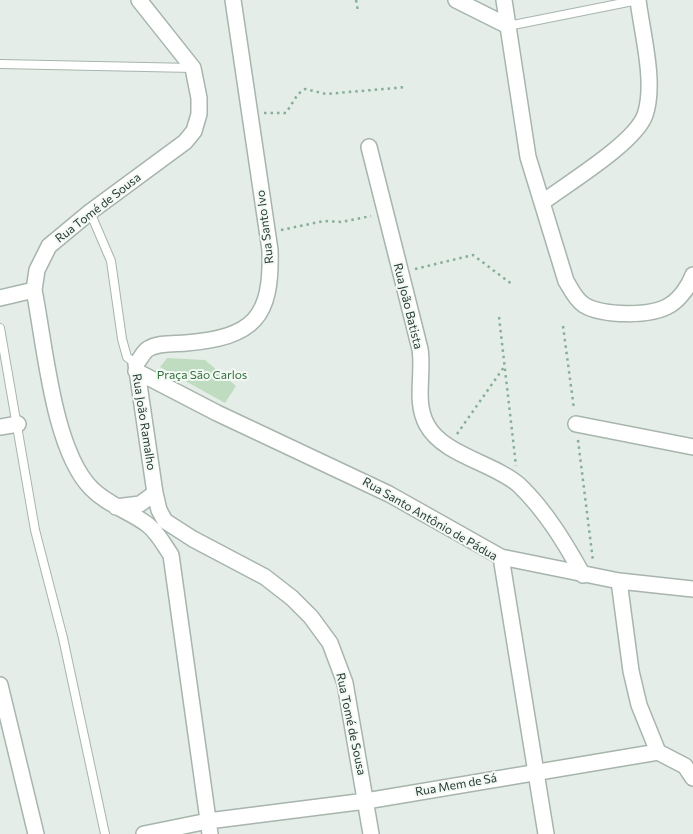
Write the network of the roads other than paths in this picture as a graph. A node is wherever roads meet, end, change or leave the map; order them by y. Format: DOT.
graph roads {
  1 [pos="139,0"];
  2 [pos="233,0"];
  3 [pos="456,0"];
  4 [pos="504,0"];
  5 [pos="638,0"];
  6 [pos="508,26"];
  7 [pos="0,64"];
  8 [pos="193,68"];
  9 [pos="369,147"];
  10 [pos="543,202"];
  11 [pos="90,212"];
  12 [pos="693,275"];
  13 [pos="34,290"];
  14 [pos="0,298"];
  15 [pos="0,328"];
  16 [pos="3,364"];
  17 [pos="136,368"];
  18 [pos="18,424"];
  19 [pos="576,424"];
  20 [pos="0,427"];
  21 [pos="693,447"];
  22 [pos="155,493"];
  23 [pos="114,507"];
  24 [pos="193,539"];
  25 [pos="171,555"];
  26 [pos="501,557"];
  27 [pos="589,576"];
  28 [pos="619,582"];
  29 [pos="693,589"];
  30 [pos="0,685"];
  31 [pos="658,752"];
  32 [pos="536,772"];
  33 [pos="693,778"];
  34 [pos="366,801"];
  35 [pos="209,828"];
  36 [pos="36,834"];
  37 [pos="104,834"];
  38 [pos="144,834"];
  39 [pos="372,834"];
  40 [pos="546,834"];
  1 -- 8 [label="street, Rua Tomé de Sousa"];
  2 -- 17 [label="street, Rua Santo Ivo"];
  3 -- 6 [label="street"];
  4 -- 6 [label="street"];
  5 -- 6 [label="lane"];
  5 -- 10 [label="street"];
  6 -- 10 [label="street"];
  7 -- 8 [label="lane"];
  8 -- 11 [label="street, Rua Tomé de Sousa"];
  9 -- 27 [label="street, Rua João Batista"];
  10 -- 12 [label="street"];
  11 -- 13 [label="street, Rua Tomé de Sousa"];
  11 -- 17 [label="lane, Rua João Ramalho"];
  13 -- 14 [label="street"];
  13 -- 23 [label="street, Rua Tomé de Sousa"];
  15 -- 16 [label="lane"];
  16 -- 18 [label="lane"];
  17 -- 22 [label="street, Rua João Ramalho"];
  17 -- 26 [label="street, Rua Santo Antônio de Pádua"];
  18 -- 20 [label="street"];
  18 -- 37 [label="lane"];
  19 -- 21 [label="street"];
  22 -- 23 [label="street"];
  22 -- 24 [label="street, Rua Tomé de Sousa"];
  23 -- 25 [label="street, Rua Tomé de Sousa"];
  24 -- 25 [label="street"];
  24 -- 34 [label="street, Rua Tomé de Sousa"];
  25 -- 35 [label="street"];
  26 -- 27 [label="street"];
  26 -- 32 [label="street, Rua Santo Antônio de Pádua"];
  27 -- 28 [label="street"];
  28 -- 29 [label="street"];
  28 -- 31 [label="street"];
  30 -- 36 [label="street"];
  31 -- 32 [label="street, Rua Mem de Sá"];
  31 -- 33 [label="street"];
  32 -- 34 [label="street, Rua Mem de Sá"];
  32 -- 40 [label="street, Rua Santo Antônio de Pádua"];
  34 -- 35 [label="street, Rua Mem de Sá"];
  34 -- 39 [label="street, Rua Tomé de Sousa"];
  35 -- 38 [label="street, Rua Mem de Sá"];
}
